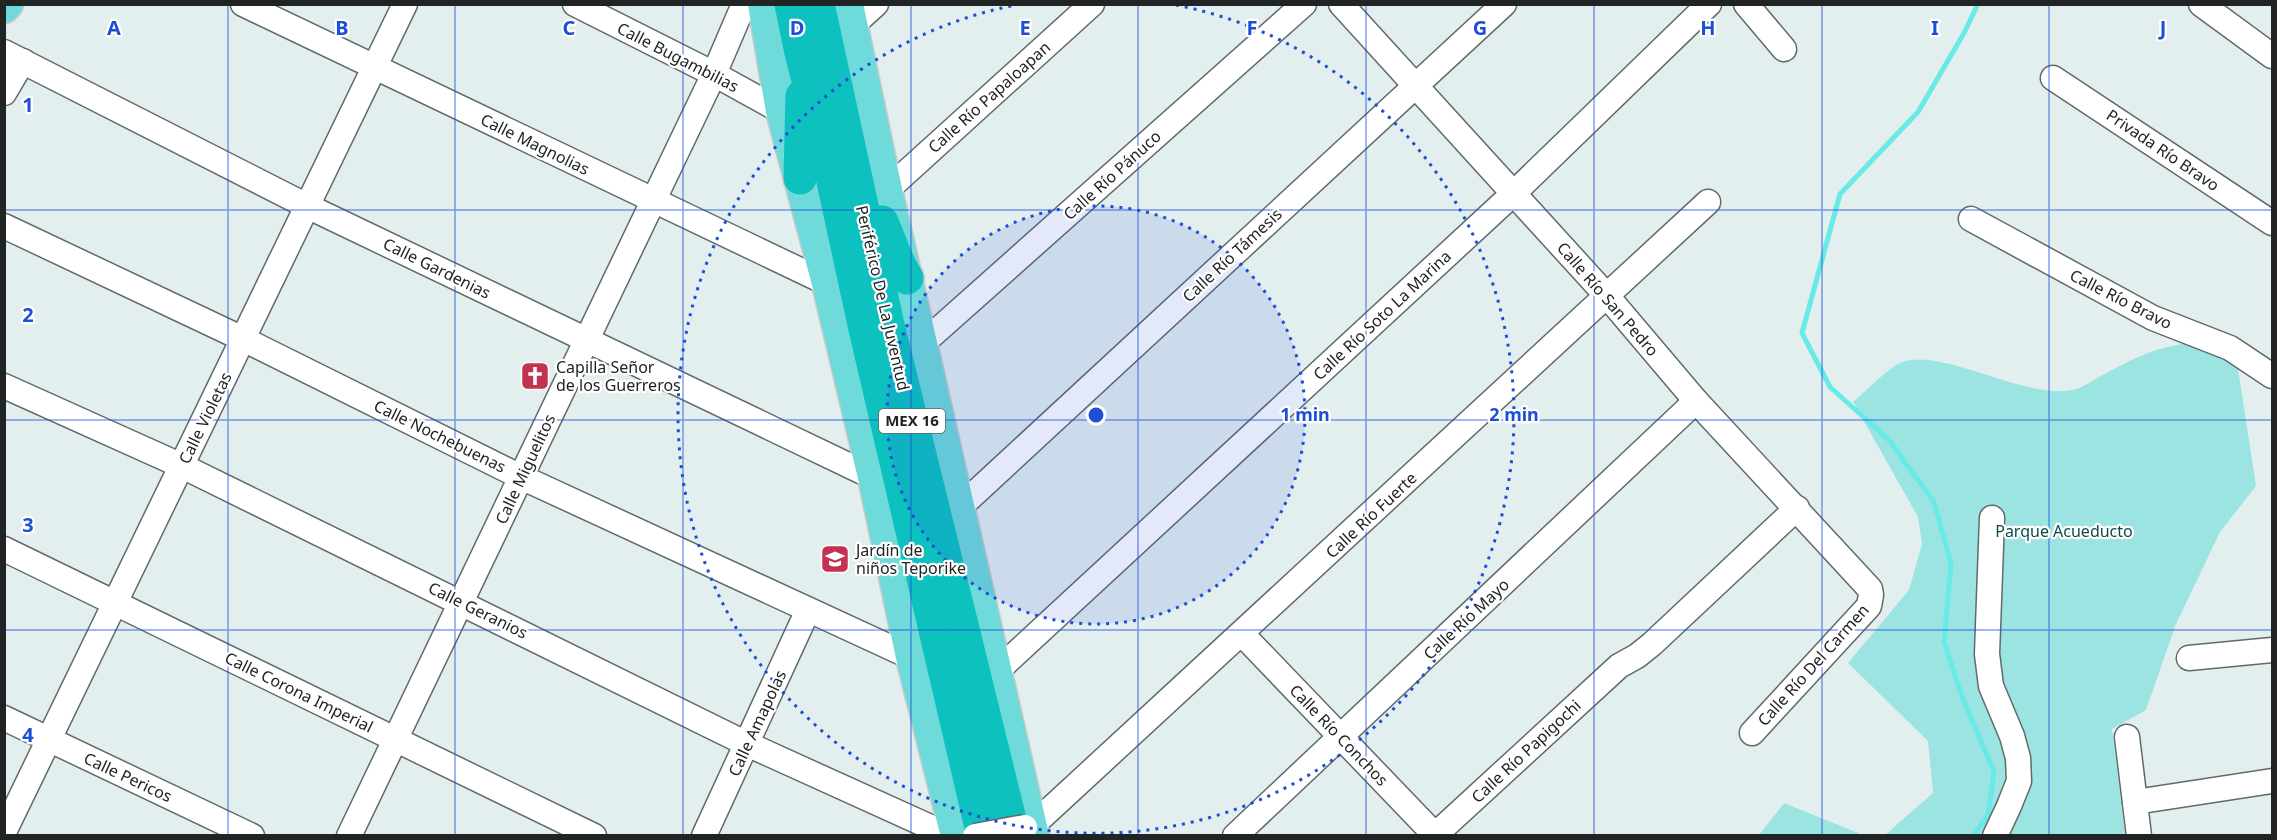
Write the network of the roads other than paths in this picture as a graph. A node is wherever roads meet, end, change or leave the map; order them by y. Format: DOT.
graph roads {
  1 [pos="8,4"];
  2 [pos="243,4"];
  3 [pos="405,4"];
  4 [pos="575,4"];
  5 [pos="744,4"];
  6 [pos="763,4"];
  7 [pos="775,4"];
  8 [pos="791,4"];
  9 [pos="818,4"];
  10 [pos="876,4"];
  11 [pos="1092,4"];
  12 [pos="1304,4"];
  13 [pos="1341,4"];
  14 [pos="1504,4"];
  15 [pos="1709,4"];
  16 [pos="1746,4"];
  17 [pos="2201,4"];
  18 [pos="4,8"];
  19 [pos="847,11"];
  20 [pos="1784,49"];
  21 [pos="14,56"];
  22 [pos="2272,56"];
  23 [pos="804,65"];
  24 [pos="375,67"];
  25 [pos="714,74"];
  26 [pos="2054,78"];
  27 [pos="1415,86"];
  28 [pos="4,93"];
  29 [pos="781,111"];
  30 [pos="853,161"];
  31 [pos="800,178"];
  32 [pos="886,190"];
  33 [pos="1514,194"];
  34 [pos="654,200"];
  35 [pos="1708,202"];
  36 [pos="307,206"];
  37 [pos="1971,219"];
  38 [pos="2272,223"];
  39 [pos="4,226"];
  40 [pos="907,278"];
  41 [pos="827,283"];
  42 [pos="1607,296"];
  43 [pos="243,339"];
  44 [pos="587,340"];
  45 [pos="921,345"];
  46 [pos="2272,376"];
  47 [pos="4,386"];
  48 [pos="1696,400"];
  49 [pos="182,465"];
  50 [pos="521,477"];
  51 [pos="873,477"];
  52 [pos="1791,502"];
  53 [pos="960,507"];
  54 [pos="1992,518"];
  55 [pos="4,549"];
  56 [pos="1871,595"];
  57 [pos="462,602"];
  58 [pos="115,603"];
  59 [pos="808,610"];
  60 [pos="1242,634"];
  61 [pos="2272,650"];
  62 [pos="911,657"];
  63 [pos="2189,658"];
  64 [pos="997,671"];
  65 [pos="4,717"];
  66 [pos="1752,733"];
  67 [pos="1341,737"];
  68 [pos="2127,737"];
  69 [pos="48,739"];
  70 [pos="396,739"];
  71 [pos="747,744"];
  72 [pos="2272,782"];
  73 [pos="2134,802"];
  74 [pos="1027,831"];
  75 [pos="4,832"];
  76 [pos="1435,835"];
  77 [pos="252,836"];
  78 [pos="349,836"];
  79 [pos="594,836"];
  80 [pos="704,836"];
  81 [pos="950,836"];
  82 [pos="956,836"];
  83 [pos="975,836"];
  84 [pos="982,836"];
  85 [pos="1235,836"];
  86 [pos="1995,836"];
  87 [pos="2139,836"];
  1 -- 18 [label="main road"];
  2 -- 24 [label="street, Calle Magnolias"];
  3 -- 24 [label="street, Calle Violetas"];
  4 -- 25 [label="street, Calle Bugambilias"];
  5 -- 25 [label="street, Calle Miguelitos"];
  6 -- 29 [label="main road"];
  7 -- 23 [label="highway"];
  8 -- 23 [label="highway, Periférico De La Juventud / MEX 16"];
  9 -- 30 [label="highway, Periférico De La Juventud / MEX 16"];
  10 -- 19 [label="street"];
  11 -- 32 [label="street, Calle Río Papaloapan"];
  12 -- 45 [label="street, Calle Río Pánuco"];
  13 -- 27 [label="street, Calle Río San Pedro"];
  14 -- 27 [label="street, Calle Río Támesis"];
  15 -- 33 [label="street, Calle Río Soto La Marina"];
  16 -- 20 [label="street"];
  17 -- 22 [label="street"];
  19 -- 30 [label="highway"];
  19 -- 32 [label="main road, Periférico De La Juventud"];
  21 -- 28 [label="street"];
  21 -- 36 [label="street, Calle Gardenias"];
  23 -- 31 [label="highway"];
  23 -- 84 [label="highway, Periférico De La Juventud / MEX 16"];
  24 -- 34 [label="street, Calle Magnolias"];
  24 -- 36 [label="street, Calle Violetas"];
  25 -- 29 [label="street, Calle Bugambilias"];
  25 -- 34 [label="street, Calle Miguelitos"];
  26 -- 38 [label="street, Privada Río Bravo"];
  27 -- 33 [label="street, Calle Río San Pedro"];
  27 -- 53 [label="street, Calle Río Támesis"];
  29 -- 31 [label="main road"];
  30 -- 40 [label="highway"];
  30 -- 74 [label="highway, Periférico De La Juventud / MEX 16"];
  31 -- 41 [label="main road"];
  32 -- 40 [label="main road, Periférico De La Juventud"];
  33 -- 42 [label="street, Calle Río San Pedro"];
  33 -- 64 [label="street, Calle Río Soto La Marina"];
  34 -- 41 [label="street, Calle Magnolias"];
  34 -- 44 [label="street, Calle Miguelitos"];
  35 -- 42 [label="street, Calle Río Fuerte"];
  36 -- 43 [label="street, Calle Violetas"];
  36 -- 44 [label="street, Calle Gardenias"];
  37 -- 46 [label="street, Calle Río Bravo"];
  39 -- 43 [label="street, Calle Nochebuenas"];
  40 -- 45 [label="main road, Periférico De La Juventud"];
  41 -- 51 [label="main road"];
  42 -- 48 [label="street, Calle Río San Pedro"];
  42 -- 60 [label="street, Calle Río Fuerte"];
  43 -- 49 [label="street, Calle Violetas"];
  43 -- 50 [label="street, Calle Nochebuenas"];
  44 -- 50 [label="street, Calle Miguelitos"];
  44 -- 51 [label="street, Calle Gardenias"];
  45 -- 53 [label="main road, Periférico De La Juventud"];
  47 -- 49 [label="street, Calle Geranios"];
  48 -- 52 [label="street, Calle Río San Pedro"];
  48 -- 67 [label="street, Calle Río Mayo"];
  49 -- 57 [label="street, Calle Geranios"];
  49 -- 58 [label="street, Calle Violetas"];
  50 -- 57 [label="street, Calle Miguelitos"];
  50 -- 59 [label="street, Calle Nochebuenas"];
  51 -- 62 [label="main road"];
  52 -- 56 [label="street, Calle Río San Pedro"];
  52 -- 76 [label="street, Calle Río Papigochi"];
  53 -- 64 [label="main road, Periférico De La Juventud"];
  54 -- 86 [label="street"];
  55 -- 58 [label="street, Calle Corona Imperial"];
  56 -- 66 [label="street, Calle Río Del Carmen"];
  57 -- 70 [label="street, Calle Miguelitos"];
  57 -- 71 [label="street, Calle Geranios"];
  58 -- 69 [label="street, Calle Violetas"];
  58 -- 70 [label="street, Calle Corona Imperial"];
  59 -- 62 [label="street, Calle Nochebuenas"];
  59 -- 71 [label="street, Calle Amapolas"];
  60 -- 67 [label="street, Calle Río Conchos"];
  60 -- 74 [label="street, Calle Río Fuerte"];
  61 -- 63 [label="street"];
  62 -- 82 [label="main road"];
  64 -- 74 [label="main road, Periférico De La Juventud"];
  65 -- 69 [label="street, Calle Pericos"];
  67 -- 76 [label="street, Calle Río Conchos"];
  67 -- 85 [label="street, Calle Río Mayo"];
  68 -- 73 [label="street"];
  69 -- 75 [label="street, Calle Violetas"];
  69 -- 77 [label="street, Calle Pericos"];
  70 -- 78 [label="street, Calle Miguelitos"];
  70 -- 79 [label="street, Calle Corona Imperial"];
  71 -- 80 [label="street, Calle Amapolas"];
  71 -- 81 [label="street, Calle Geranios"];
  72 -- 73 [label="street"];
  73 -- 87 [label="street"];
  74 -- 83 [label="street, bridge"];
}
